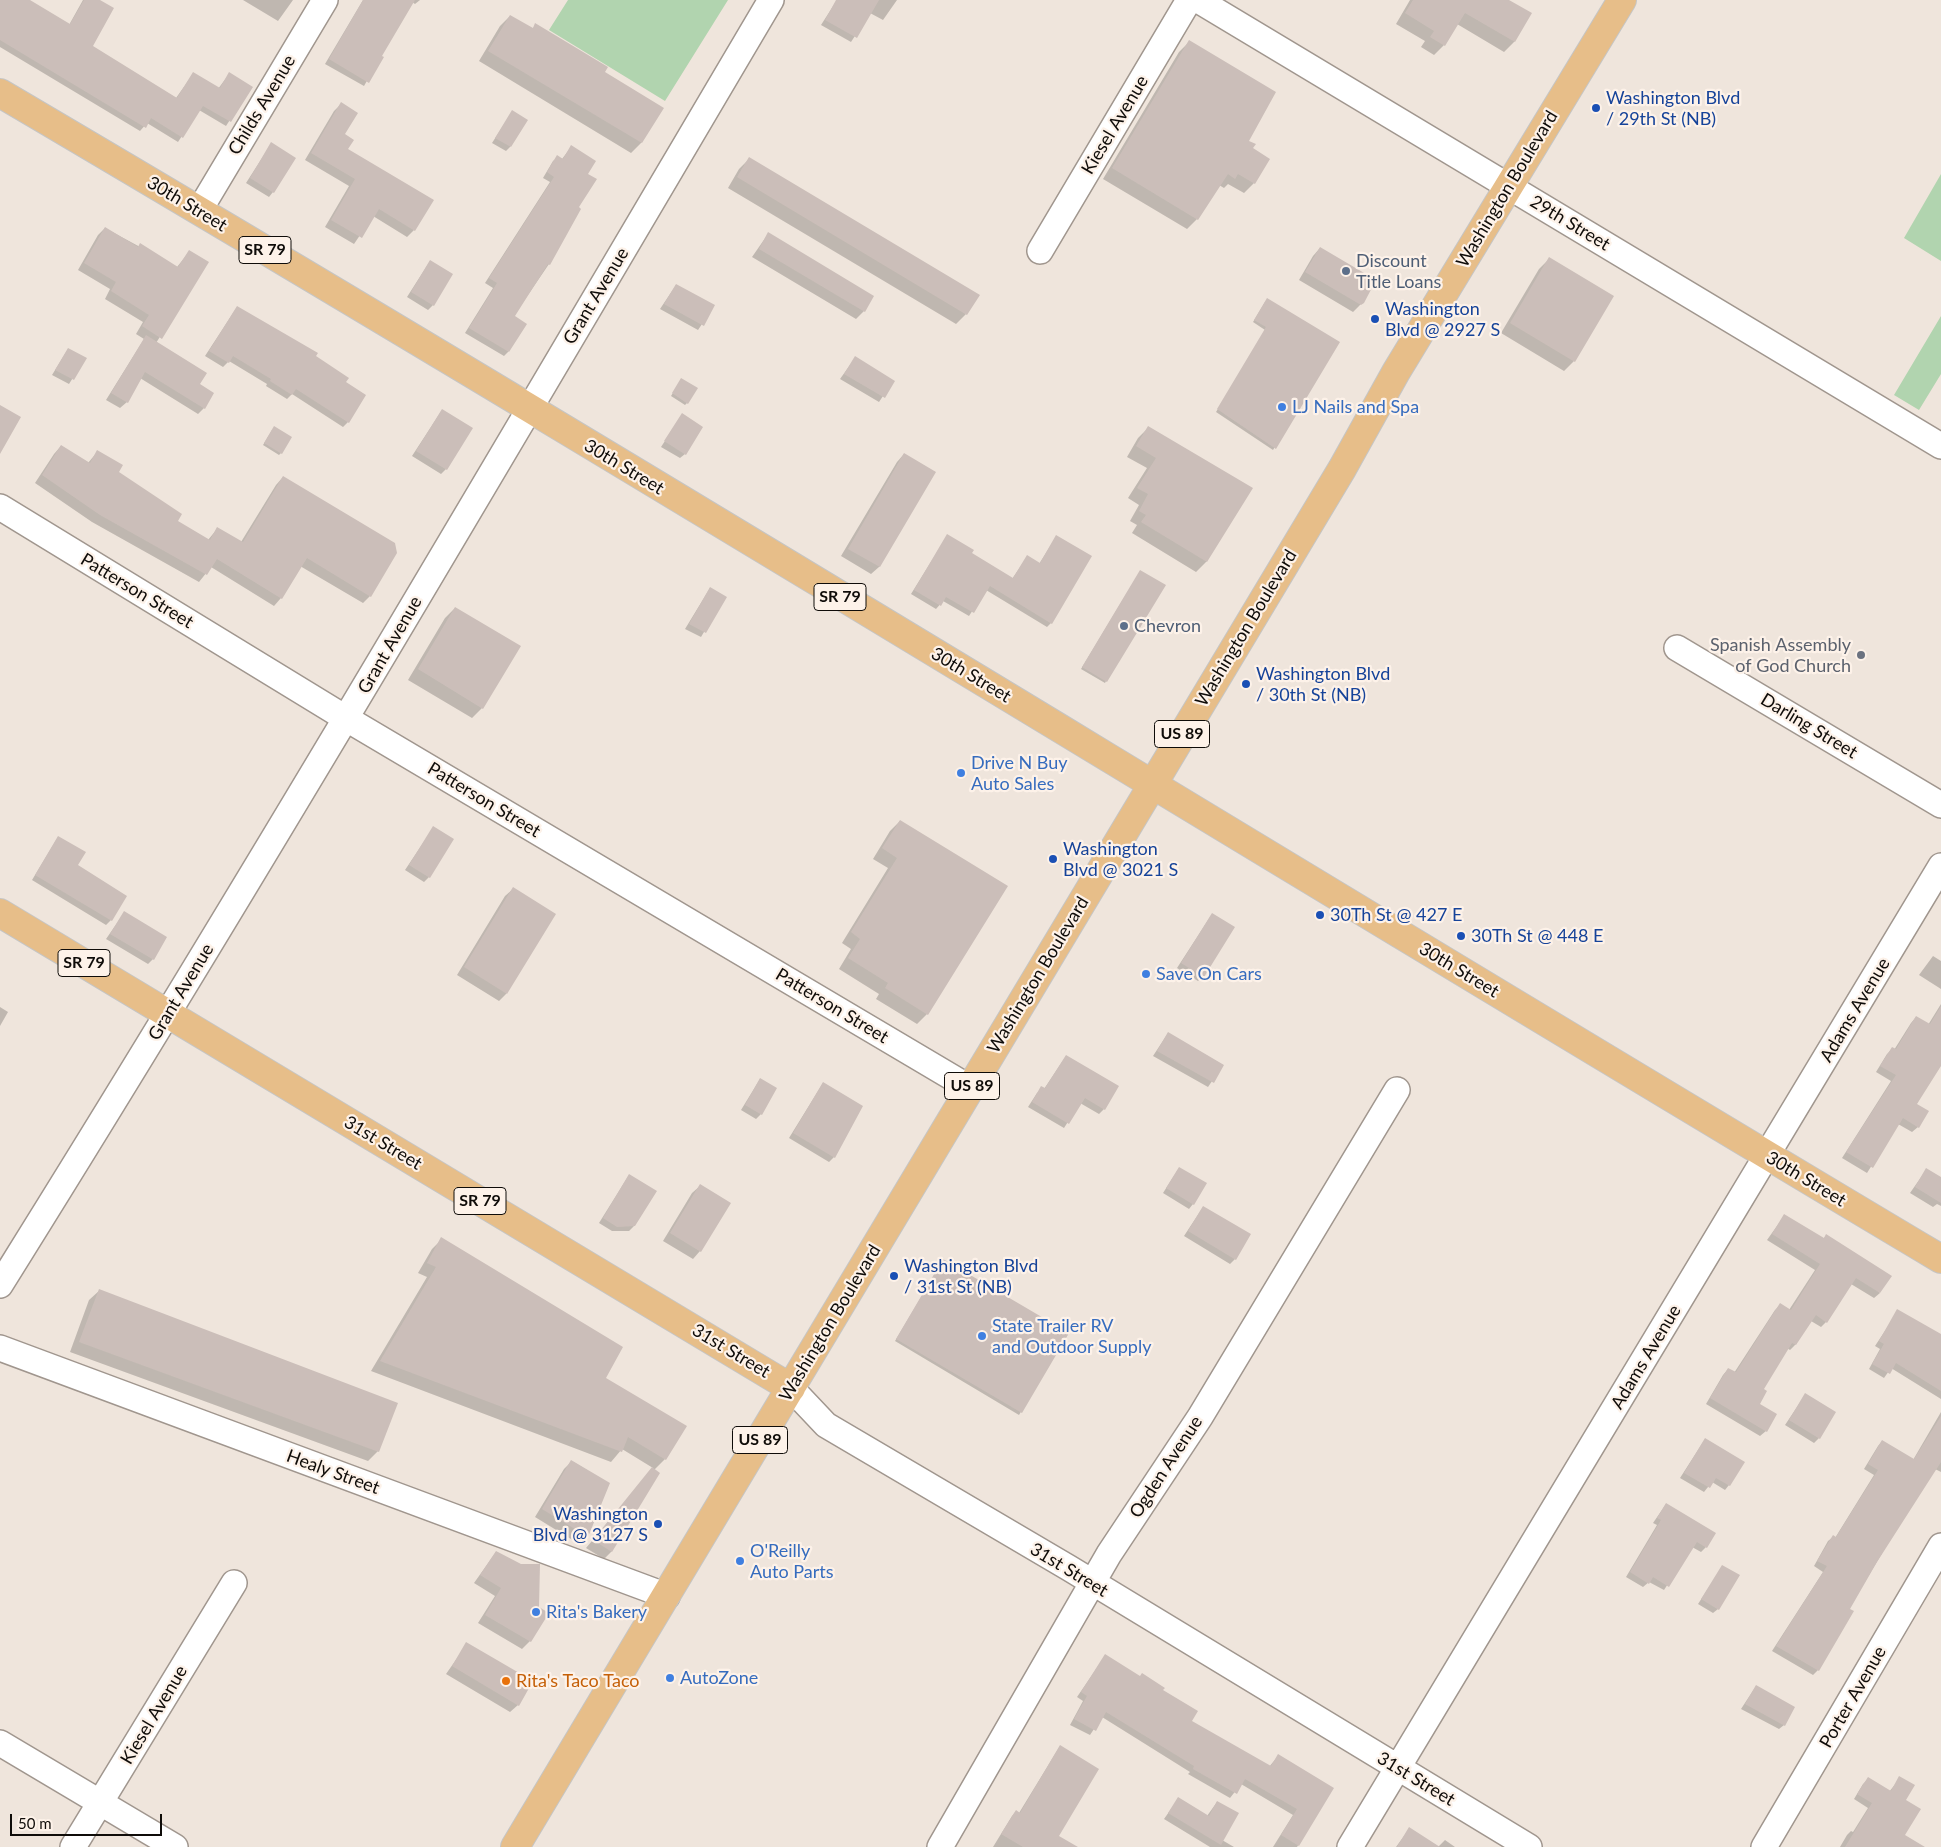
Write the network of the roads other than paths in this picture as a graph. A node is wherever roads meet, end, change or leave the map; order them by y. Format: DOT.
graph roads {
  1 [pos="326,0"];
  2 [pos="772,0"];
  3 [pos="1189,0"];
  4 [pos="1198,0"];
  5 [pos="1622,0"];
  6 [pos="0,93"];
  7 [pos="1508,186"];
  8 [pos="200,211"];
  9 [pos="1040,251"];
  10 [pos="528,409"];
  11 [pos="1941,446"];
  12 [pos="0,507"];
  13 [pos="1677,648"];
  14 [pos="347,719"];
  15 [pos="1153,784"];
  16 [pos="1941,805"];
  17 [pos="1941,866"];
  18 [pos="0,913"];
  19 [pos="168,1013"];
  20 [pos="970,1088"];
  21 [pos="1397,1090"];
  22 [pos="1767,1156"];
  23 [pos="1941,1260"];
  24 [pos="0,1284"];
  25 [pos="0,1348"];
  26 [pos="791,1388"];
  27 [pos="1941,1546"];
  28 [pos="234,1583"];
  29 [pos="1093,1584"];
  30 [pos="667,1596"];
  31 [pos="0,1742"];
  32 [pos="1398,1768"];
  33 [pos="100,1802"];
  34 [pos="73,1847"];
  35 [pos="175,1847"];
  36 [pos="515,1847"];
  37 [pos="940,1847"];
  38 [pos="1350,1847"];
  39 [pos="1529,1847"];
  40 [pos="1764,1847"];
  1 -- 8 [label="street, Childs Avenue"];
  2 -- 10 [label="street, Grant Avenue"];
  3 -- 9 [label="street, Kiesel Avenue"];
  4 -- 7 [label="street, 29th Street"];
  5 -- 7 [label="main road, Washington Boulevard / US 89"];
  6 -- 8 [label="main road, 30th Street / SR 79"];
  7 -- 11 [label="street, 29th Street"];
  7 -- 15 [label="main road, Washington Boulevard / US 89"];
  8 -- 10 [label="main road, 30th Street / SR 79"];
  10 -- 14 [label="street, Grant Avenue"];
  10 -- 15 [label="main road, 30th Street / SR 79"];
  12 -- 14 [label="street, Patterson Street"];
  13 -- 16 [label="street, Darling Street"];
  14 -- 19 [label="street, Grant Avenue"];
  14 -- 20 [label="street, Patterson Street"];
  15 -- 20 [label="main road, Washington Boulevard / US 89"];
  15 -- 22 [label="main road, 30th Street / SR 79"];
  17 -- 22 [label="street, Adams Avenue"];
  18 -- 19 [label="main road, 31st Street / SR 79"];
  19 -- 24 [label="street, Grant Avenue"];
  19 -- 26 [label="main road, 31st Street / SR 79"];
  20 -- 26 [label="main road, Washington Boulevard / US 89"];
  21 -- 29 [label="street, Ogden Avenue"];
  22 -- 23 [label="main road, 30th Street / SR 79"];
  22 -- 32 [label="street, Adams Avenue"];
  25 -- 30 [label="street, Healy Street"];
  26 -- 29 [label="street, 31st Street"];
  26 -- 30 [label="main road, Washington Boulevard / US 89"];
  27 -- 40 [label="street, Porter Avenue"];
  28 -- 33 [label="street, Kiesel Avenue"];
  29 -- 32 [label="street, 31st Street"];
  29 -- 37 [label="street, Ogden Avenue"];
  30 -- 36 [label="main road, Washington Boulevard / US 89"];
  31 -- 33 [label="street"];
  32 -- 38 [label="street, Adams Avenue"];
  32 -- 39 [label="street, 31st Street"];
  33 -- 34 [label="street, Kiesel Avenue"];
  33 -- 35 [label="street"];
}
